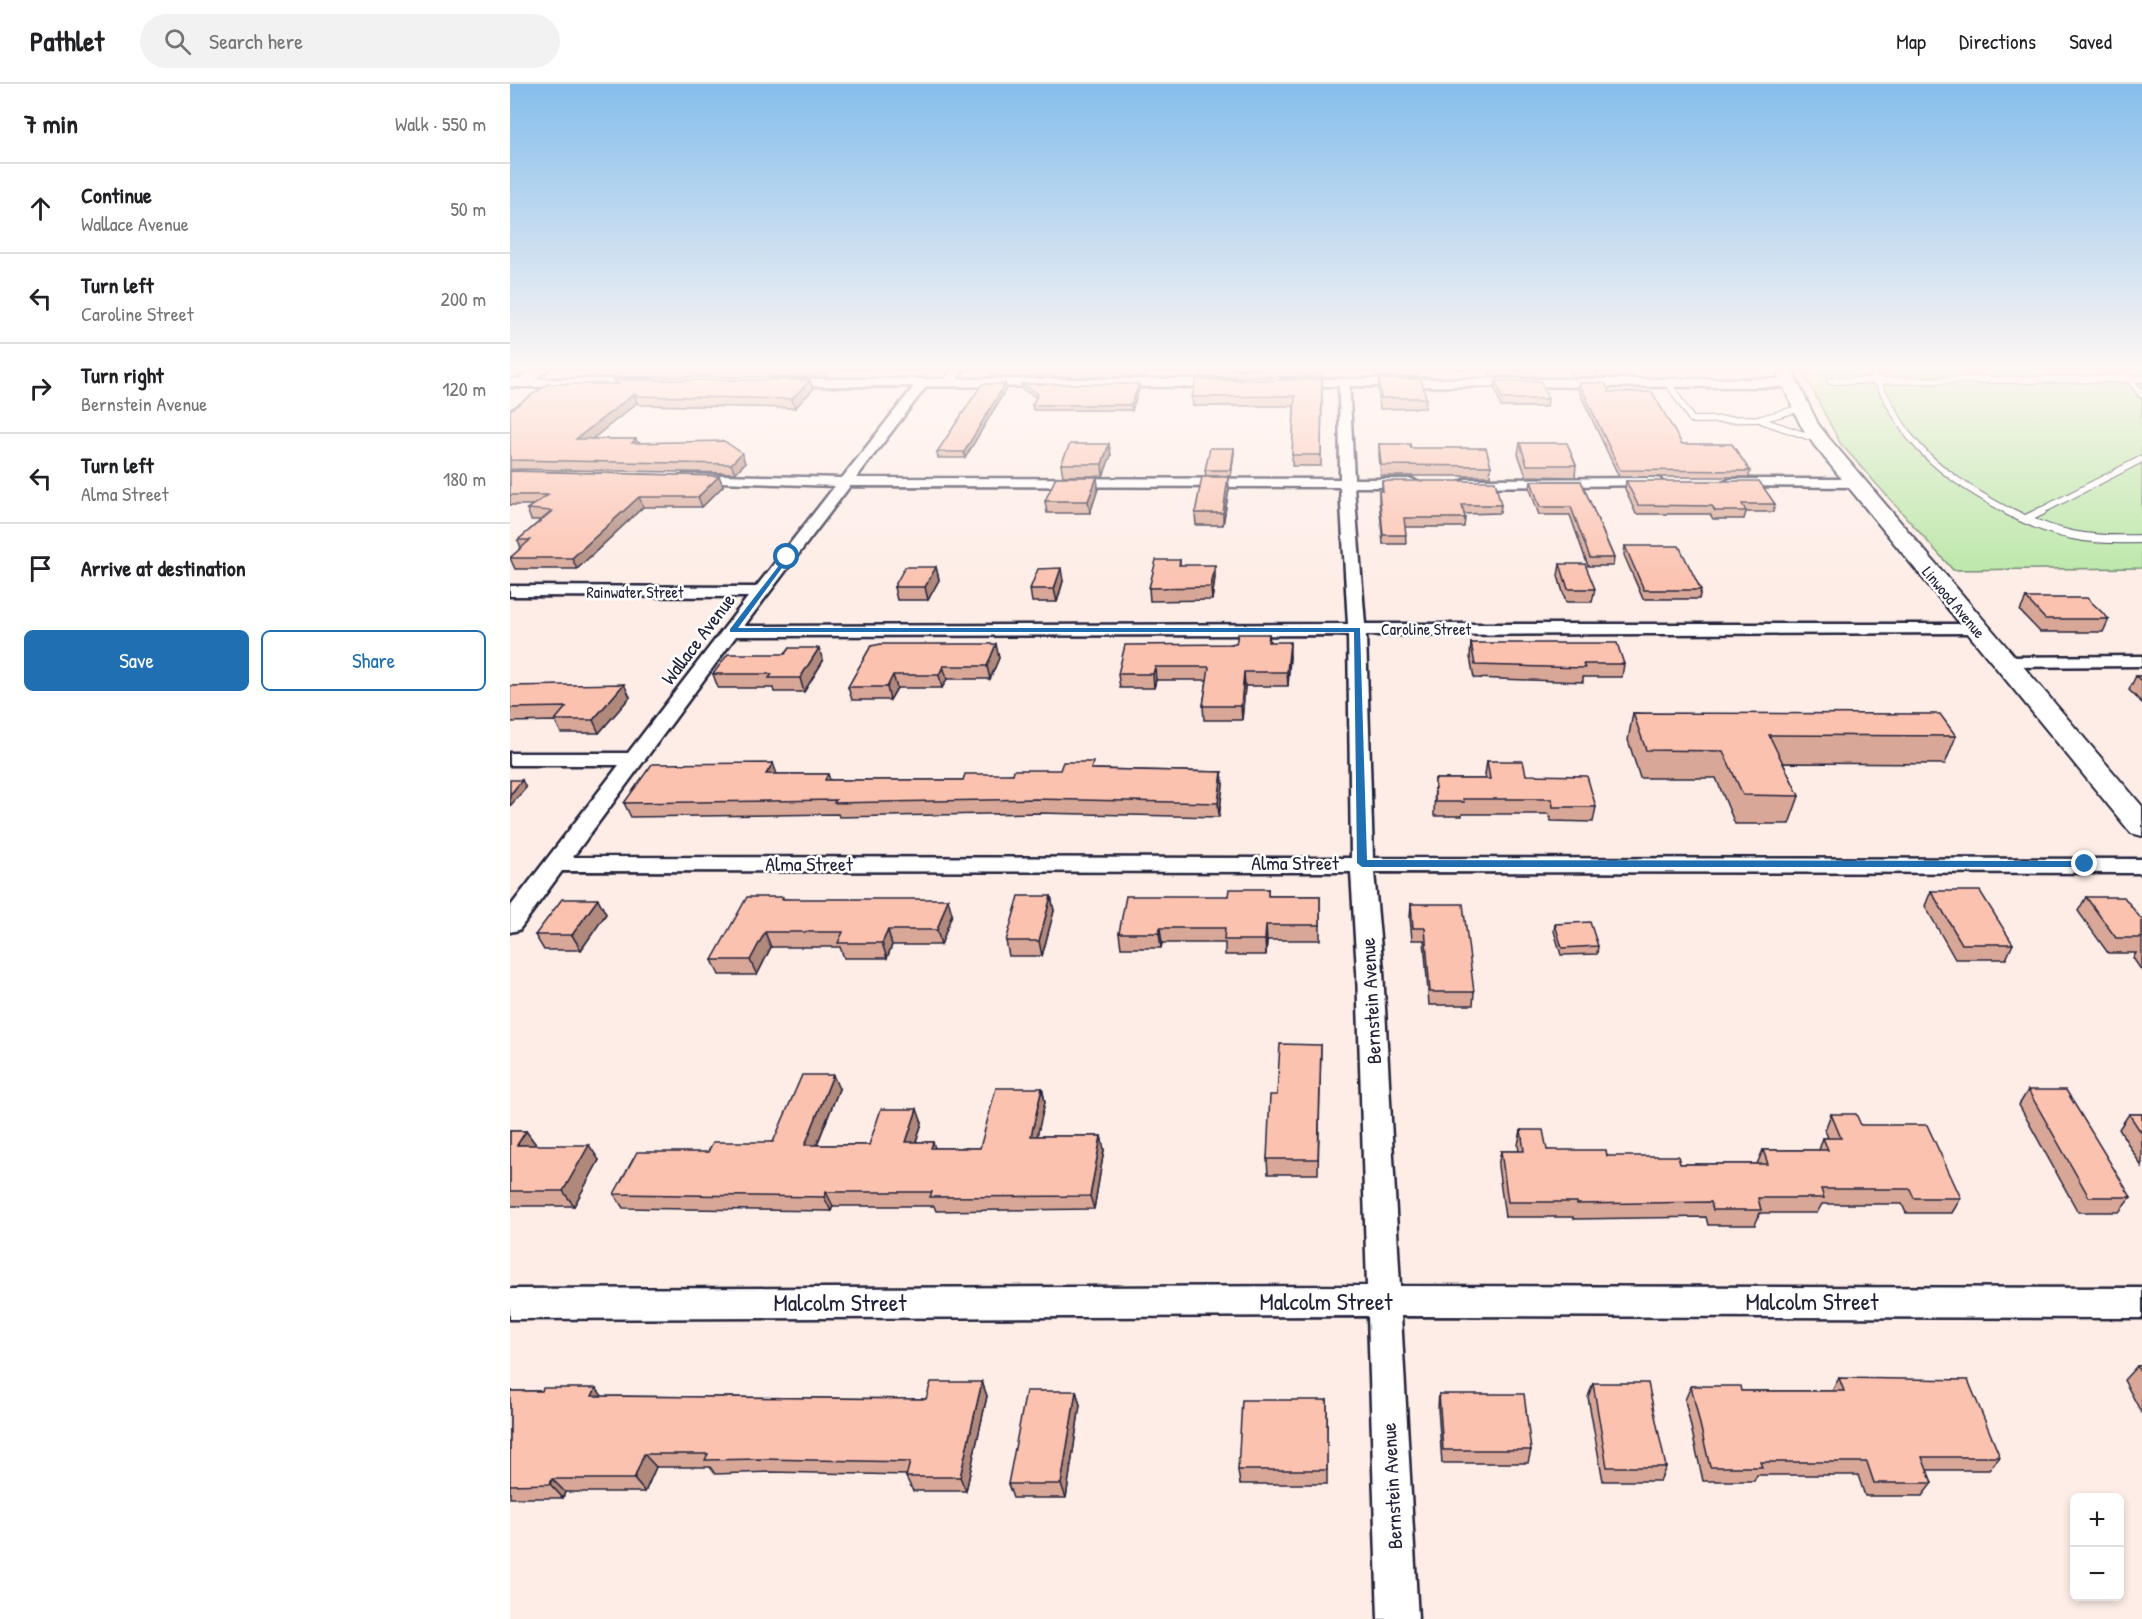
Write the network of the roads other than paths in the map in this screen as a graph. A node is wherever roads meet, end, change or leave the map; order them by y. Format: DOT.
graph roads {
  1 [pos="878,440"];
  2 [pos="1346,440"];
  3 [pos="1817,440"];
  4 [pos="1914,440"];
  5 [pos="1821,441"];
  6 [pos="2142,459"];
  7 [pos="669,477"];
  8 [pos="845,482"];
  9 [pos="1666,482"];
  10 [pos="1347,483"];
  11 [pos="1424,483"];
  12 [pos="1447,483"];
  13 [pos="1713,483"];
  14 [pos="1855,483"];
  15 [pos="2026,519"];
  16 [pos="2142,539"];
  17 [pos="510,591"];
  18 [pos="761,592"];
  19 [pos="1976,628"];
  20 [pos="1357,629"];
  21 [pos="733,631"];
  22 [pos="2142,661"];
  23 [pos="2004,662"];
  24 [pos="510,759"];
  25 [pos="635,759"];
  26 [pos="2142,826"];
  27 [pos="1362,863"];
  28 [pos="555,864"];
  29 [pos="2142,866"];
  30 [pos="510,924"];
  31 [pos="1383,1301"];
  32 [pos="2142,1303"];
  33 [pos="510,1304"];
  34 [pos="1398,1619"];
  1 -- 8 [label="street, Wallace Avenue"];
  2 -- 10 [label="street, Bernstein Avenue"];
  3 -- 5 [label="lane"];
  4 -- 15 [label="lane"];
  5 -- 14 [label="main road, Linwood Avenue"];
  6 -- 15 [label="lane"];
  7 -- 8 [label="street"];
  8 -- 10 [label="street"];
  8 -- 18 [label="street, Wallace Avenue"];
  9 -- 12 [label="street"];
  10 -- 11 [label="street"];
  10 -- 20 [label="street, Bernstein Avenue"];
  13 -- 14 [label="street"];
  14 -- 19 [label="main road, Linwood Avenue"];
  15 -- 16 [label="lane"];
  17 -- 18 [label="street, Rainwater Street"];
  18 -- 21 [label="street, Wallace Avenue"];
  19 -- 20 [label="street, Caroline Street"];
  19 -- 23 [label="main road, Linwood Avenue"];
  20 -- 21 [label="street, Caroline Street"];
  20 -- 27 [label="street, Bernstein Avenue"];
  21 -- 25 [label="street, Wallace Avenue"];
  22 -- 23 [label="street"];
  23 -- 26 [label="main road, Linwood Avenue"];
  24 -- 25 [label="street"];
  25 -- 28 [label="street, Wallace Avenue"];
  27 -- 28 [label="street, Alma Street"];
  27 -- 29 [label="street, Alma Street"];
  27 -- 31 [label="street, Bernstein Avenue"];
  28 -- 30 [label="street, Wallace Avenue"];
  31 -- 32 [label="street, Malcolm Street"];
  31 -- 33 [label="street, Malcolm Street"];
  31 -- 34 [label="street, Bernstein Avenue"];
}
